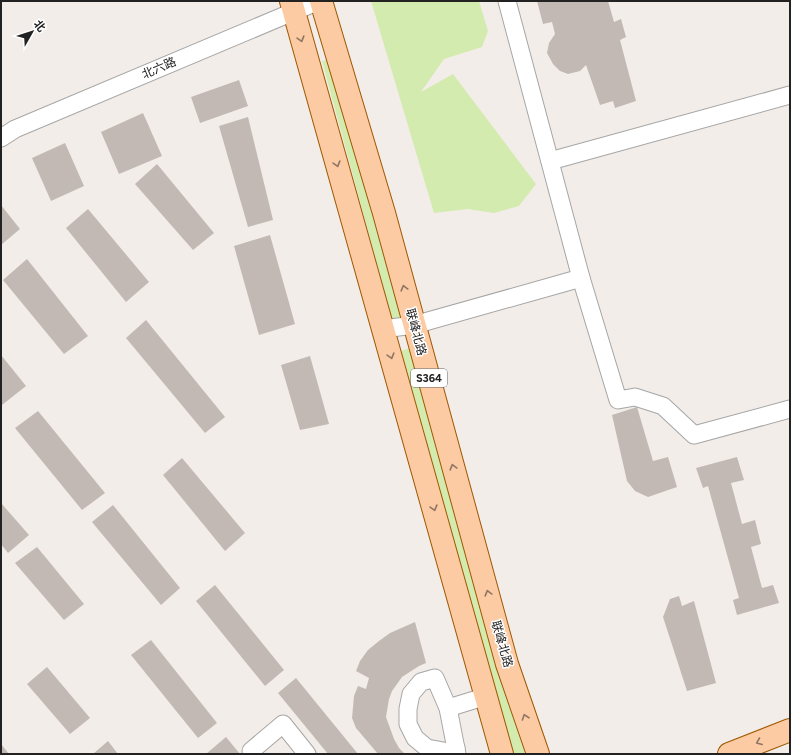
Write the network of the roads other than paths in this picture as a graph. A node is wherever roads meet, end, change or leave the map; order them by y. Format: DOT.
graph roads {
  1 [pos="320,1"];
  2 [pos="507,1"];
  3 [pos="292,6"];
  4 [pos="790,95"];
  5 [pos="1,138"];
  6 [pos="550,161"];
  7 [pos="581,278"];
  8 [pos="414,325"];
  9 [pos="383,329"];
  10 [pos="790,409"];
  11 [pos="487,696"];
  12 [pos="448,708"];
  13 [pos="790,730"];
  14 [pos="456,751"];
  15 [pos="254,754"];
  16 [pos="307,754"];
  17 [pos="502,754"];
  18 [pos="538,754"];
  19 [pos="729,754"];
  1 -- 3 [label="street, 北六路"];
  8 -- 1 [label="main road, 联峰北路 / S364, one-way"];
  2 -- 6 [label="street"];
  3 -- 5 [label="street, 北六路"];
  3 -- 9 [label="main road, S364, one-way"];
  4 -- 6 [label="street"];
  6 -- 7 [label="street"];
  7 -- 8 [label="street"];
  7 -- 10 [label="street"];
  8 -- 9 [label="street"];
  18 -- 8 [label="main road, 联峰北路 / S364, one-way"];
  9 -- 11 [label="main road, S364, one-way"];
  11 -- 12 [label="street"];
  11 -- 17 [label="main road, S364"];
  12 -- 14 [label="street"];
  12 -- 14 [label="street"];
  13 -- 19 [label="main road, one-way"];
  15 -- 16 [label="street"];
}
